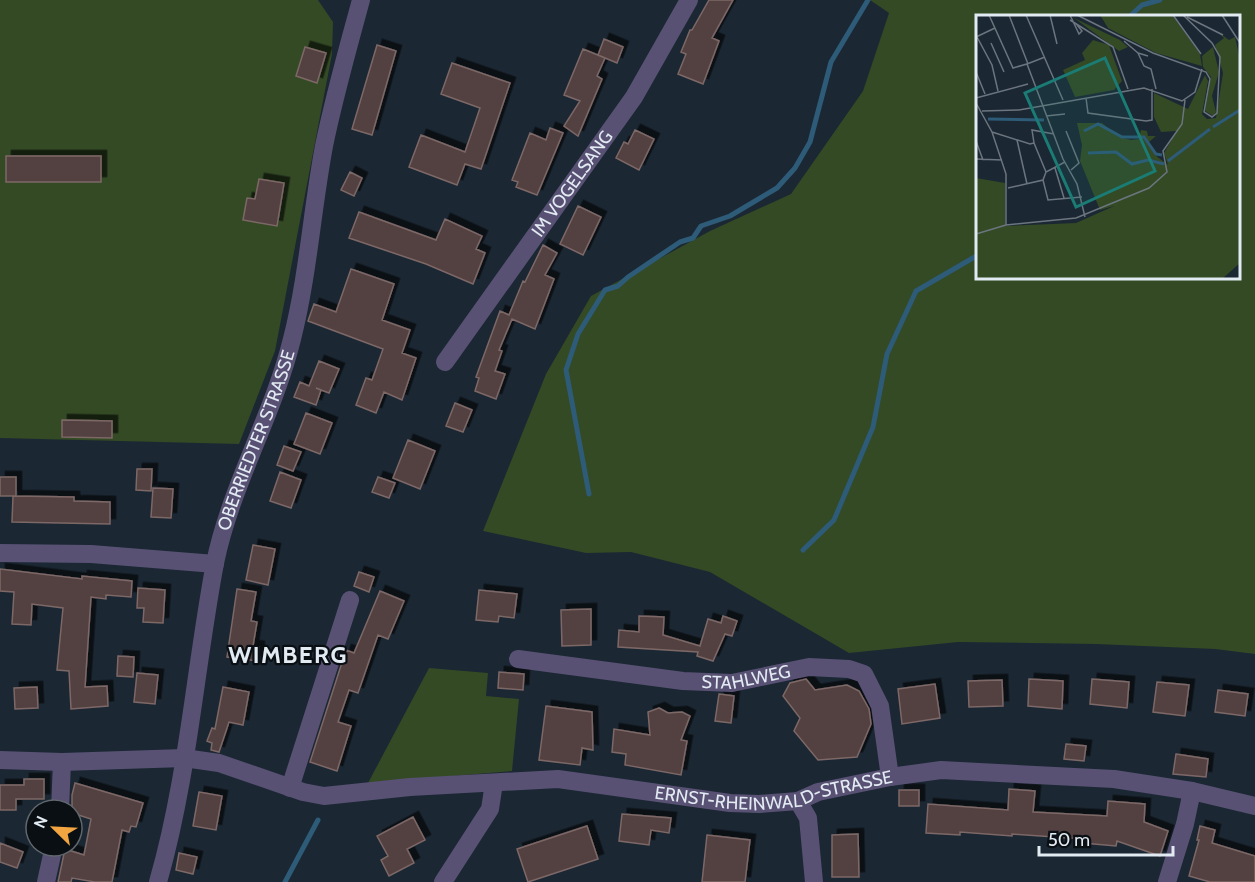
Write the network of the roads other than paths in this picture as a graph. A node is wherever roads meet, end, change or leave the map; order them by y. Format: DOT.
graph roads {
  1 [pos="361,0"];
  2 [pos="689,0"];
  3 [pos="445,362"];
  4 [pos="0,553"];
  5 [pos="215,564"];
  6 [pos="350,600"];
  7 [pos="518,659"];
  8 [pos="184,758"];
  9 [pos="0,760"];
  10 [pos="62,762"];
  11 [pos="890,777"];
  12 [pos="494,783"];
  13 [pos="290,788"];
  14 [pos="1192,791"];
  15 [pos="60,798"];
  16 [pos="798,801"];
  17 [pos="1255,806"];
  18 [pos="51,858"];
  19 [pos="46,882"];
  20 [pos="159,882"];
  21 [pos="443,882"];
  22 [pos="814,882"];
  23 [pos="1167,882"];
  1 -- 5 [label="street, OBERRIEDTER STRASSE"];
  2 -- 3 [label="street, IM VOGELSANG"];
  4 -- 5 [label="street"];
  5 -- 8 [label="street, OBERRIEDTER STRASSE"];
  6 -- 13 [label="street"];
  7 -- 11 [label="street, STAHLWEG"];
  8 -- 10 [label="street, ERNST-RHEINWALD-STRASSE"];
  8 -- 13 [label="street, ERNST-RHEINWALD-STRASSE"];
  8 -- 20 [label="street, OBERRIEDTER STRASSE"];
  9 -- 10 [label="street, ERNST-RHEINWALD-STRASSE"];
  10 -- 15 [label="street"];
  11 -- 14 [label="street, ERNST-RHEINWALD-STRASSE"];
  11 -- 16 [label="street, ERNST-RHEINWALD-STRASSE"];
  12 -- 13 [label="street, ERNST-RHEINWALD-STRASSE"];
  12 -- 16 [label="street, ERNST-RHEINWALD-STRASSE"];
  12 -- 21 [label="street"];
  14 -- 17 [label="street, ERNST-RHEINWALD-STRASSE"];
  14 -- 23 [label="street"];
  16 -- 22 [label="street"];
  18 -- 19 [label="street"];
}
